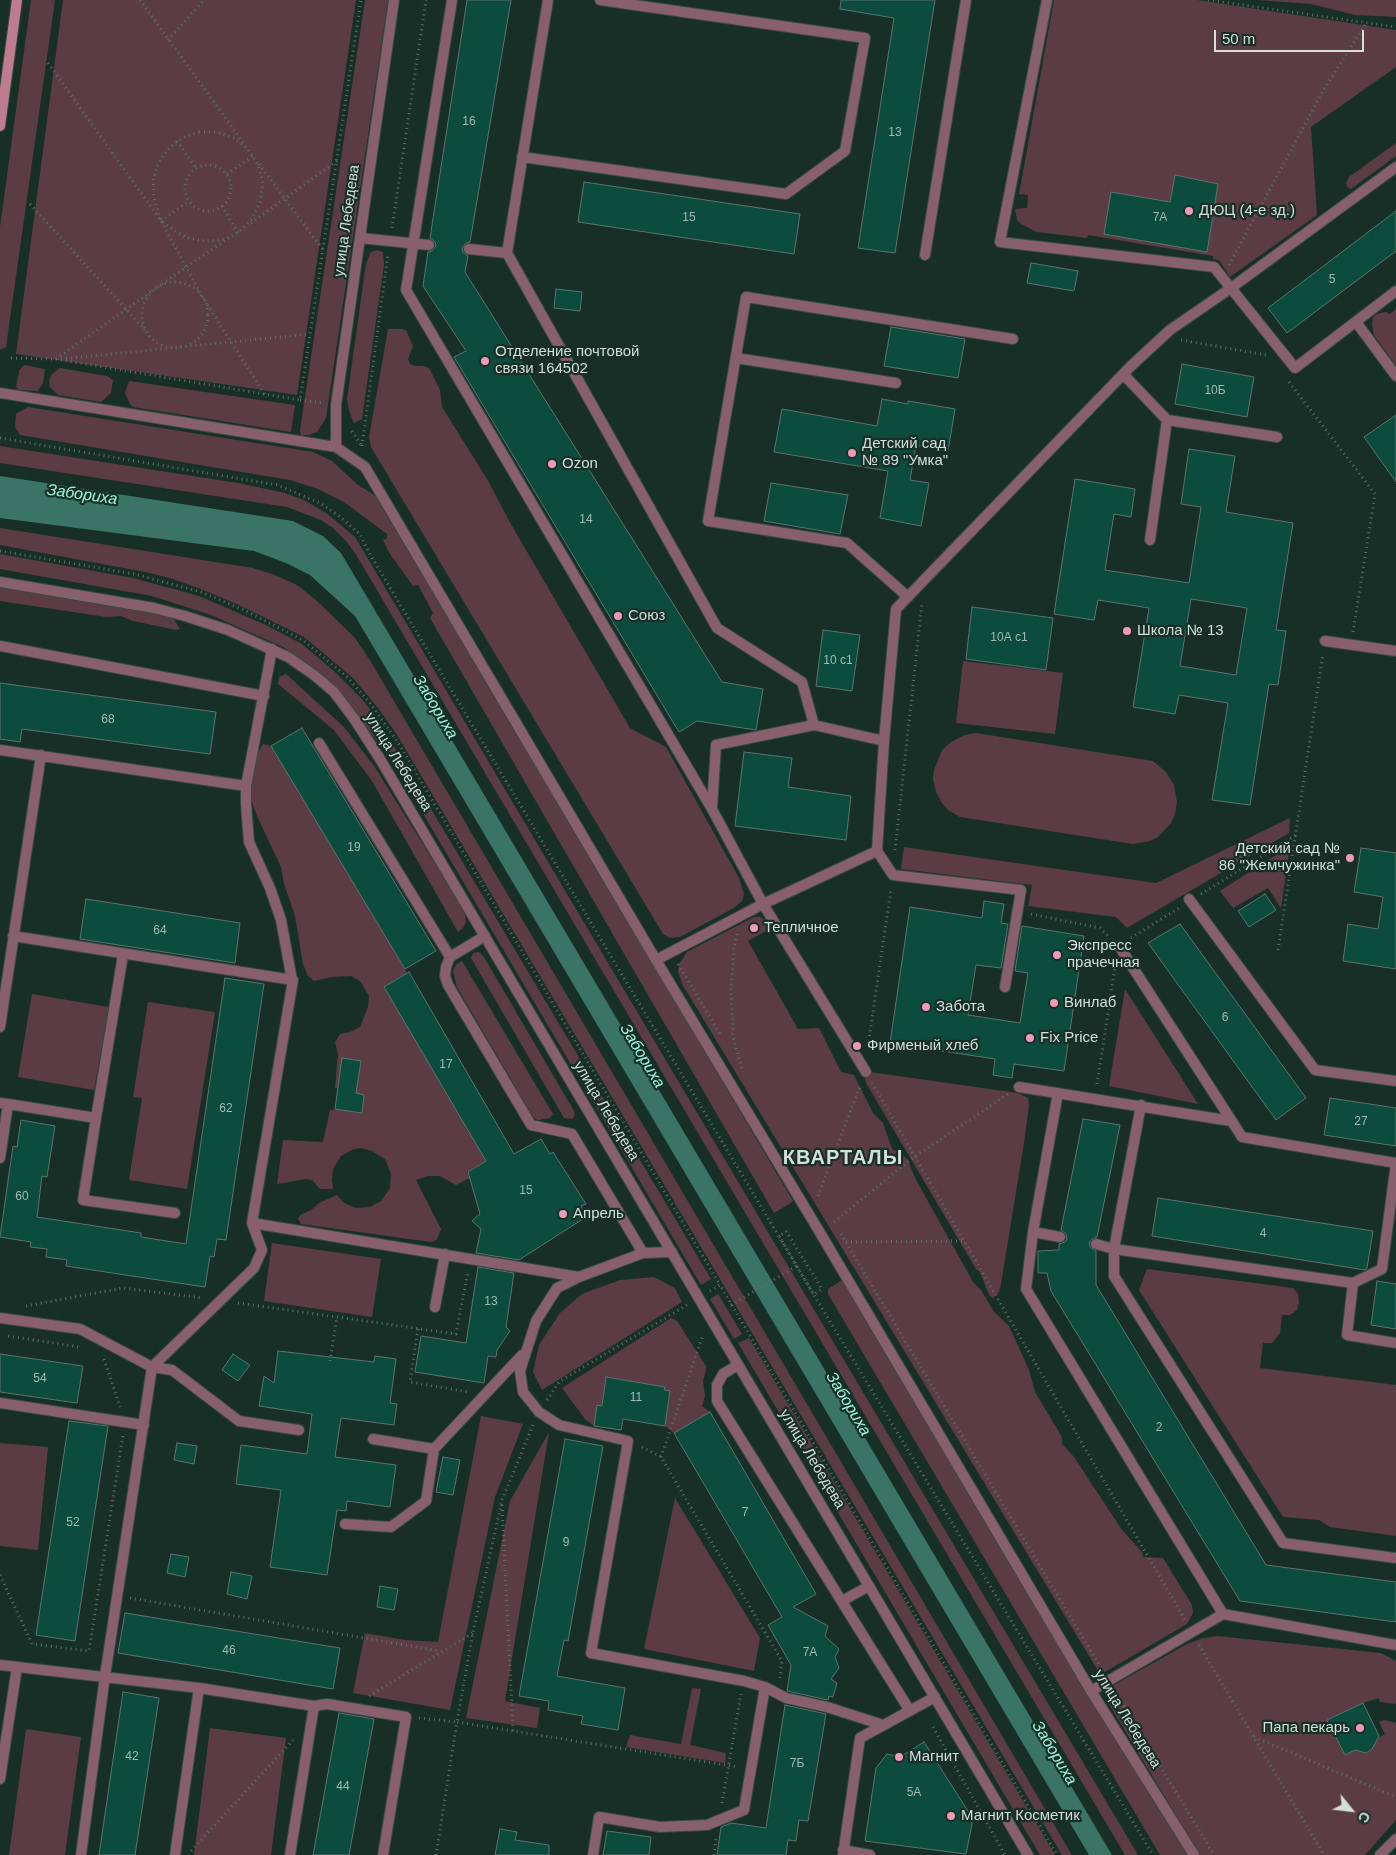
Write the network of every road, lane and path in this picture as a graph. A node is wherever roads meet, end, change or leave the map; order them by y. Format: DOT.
graph roads {
  1 [pos="18,0"];
  2 [pos="140,0"];
  3 [pos="204,0"];
  4 [pos="361,0"];
  5 [pos="394,0"];
  6 [pos="426,0"];
  7 [pos="452,0"];
  8 [pos="548,0"];
  9 [pos="600,0"];
  10 [pos="966,0"];
  11 [pos="1047,0"];
  12 [pos="1208,0"];
  13 [pos="1367,22"];
  14 [pos="1396,27"];
  15 [pos="168,40"];
  16 [pos="48,63"];
  17 [pos="0,126"];
  18 [pos="178,141"];
  19 [pos="248,149"];
  20 [pos="252,156"];
  21 [pos="522,157"];
  22 [pos="337,161"];
  23 [pos="1396,167"];
  24 [pos="196,168"];
  25 [pos="227,174"];
  26 [pos="284,198"];
  27 [pos="189,201"];
  28 [pos="30,204"];
  29 [pos="222,206"];
  30 [pos="161,221"];
  31 [pos="238,232"];
  32 [pos="360,238"];
  33 [pos="390,241"];
  34 [pos="413,243"];
  35 [pos="429,245"];
  36 [pos="469,249"];
  37 [pos="323,250"];
  38 [pos="507,253"];
  39 [pos="925,255"];
  40 [pos="186,267"];
  41 [pos="1222,278"];
  42 [pos="158,287"];
  43 [pos="1231,288"];
  44 [pos="1396,291"];
  45 [pos="203,298"];
  46 [pos="126,310"];
  47 [pos="1356,322"];
  48 [pos="146,330"];
  49 [pos="310,334"];
  50 [pos="1013,340"];
  51 [pos="155,342"];
  52 [pos="231,342"];
  53 [pos="1174,347"];
  54 [pos="169,348"];
  55 [pos="182,348"];
  56 [pos="162,349"];
  57 [pos="1269,355"];
  58 [pos="11,358"];
  59 [pos="736,358"];
  60 [pos="55,359"];
  61 [pos="1123,374"];
  62 [pos="1396,376"];
  63 [pos="1286,378"];
  64 [pos="896,383"];
  65 [pos="0,393"];
  66 [pos="265,395"];
  67 [pos="300,400"];
  68 [pos="336,405"];
  69 [pos="1167,420"];
  70 [pos="1278,437"];
  71 [pos="0,438"];
  72 [pos="336,447"];
  73 [pos="362,447"];
  74 [pos="1150,540"];
  75 [pos="0,551"];
  76 [pos="14,553"];
  77 [pos="0,582"];
  78 [pos="908,597"];
  79 [pos="922,601"];
  80 [pos="1326,641"];
  81 [pos="1351,645"];
  82 [pos="0,646"];
  83 [pos="272,649"];
  84 [pos="1396,651"];
  85 [pos="264,696"];
  86 [pos="814,725"];
  87 [pos="884,741"];
  88 [pos="319,744"];
  89 [pos="0,750"];
  90 [pos="41,755"];
  91 [pos="246,786"];
  92 [pos="712,809"];
  93 [pos="1296,835"];
  94 [pos="877,851"];
  95 [pos="893,875"];
  96 [pos="1189,900"];
  97 [pos="763,904"];
  98 [pos="1018,911"];
  99 [pos="743,914"];
  100 [pos="13,936"];
  101 [pos="485,936"];
  102 [pos="1119,946"];
  103 [pos="1278,950"];
  104 [pos="123,955"];
  105 [pos="450,957"];
  106 [pos="656,960"];
  107 [pos="292,980"];
  108 [pos="1005,987"];
  109 [pos="0,1027"];
  110 [pos="868,1052"];
  111 [pos="743,1072"];
  112 [pos="866,1072"];
  113 [pos="1396,1081"];
  114 [pos="1019,1087"];
  115 [pos="1058,1093"];
  116 [pos="1094,1098"];
  117 [pos="4,1104"];
  118 [pos="1141,1105"];
  119 [pos="96,1118"];
  120 [pos="1231,1121"];
  121 [pos="914,1157"];
  122 [pos="0,1158"];
  123 [pos="1396,1163"];
  124 [pos="818,1196"];
  125 [pos="175,1213"];
  126 [pos="834,1222"];
  127 [pos="252,1223"];
  128 [pos="1033,1232"];
  129 [pos="779,1236"];
  130 [pos="1391,1236"];
  131 [pos="1060,1237"];
  132 [pos="963,1241"];
  133 [pos="845,1242"];
  134 [pos="1096,1244"];
  135 [pos="1114,1249"];
  136 [pos="672,1252"];
  137 [pos="643,1253"];
  138 [pos="445,1254"];
  139 [pos="470,1259"];
  140 [pos="797,1266"];
  141 [pos="579,1276"];
  142 [pos="1353,1284"];
  143 [pos="720,1285"];
  144 [pos="814,1295"];
  145 [pos="699,1298"];
  146 [pos="221,1300"];
  147 [pos="731,1305"];
  148 [pos="19,1307"];
  149 [pos="435,1307"];
  150 [pos="337,1317"];
  151 [pos="0,1318"];
  152 [pos="743,1324"];
  153 [pos="418,1329"];
  154 [pos="704,1332"];
  155 [pos="0,1335"];
  156 [pos="1396,1343"];
  157 [pos="82,1347"];
  158 [pos="100,1350"];
  159 [pos="526,1351"];
  160 [pos="330,1361"];
  161 [pos="738,1365"];
  162 [pos="152,1367"];
  163 [pos="486,1395"];
  164 [pos="0,1403"];
  165 [pos="538,1412"];
  166 [pos="125,1422"];
  167 [pos="144,1425"];
  168 [pos="299,1430"];
  169 [pos="373,1439"];
  170 [pos="628,1440"];
  171 [pos="434,1449"];
  172 [pos="661,1457"];
  173 [pos="502,1500"];
  174 [pos="344,1524"];
  175 [pos="1396,1558"];
  176 [pos="0,1576"];
  177 [pos="869,1586"];
  178 [pos="118,1596"];
  179 [pos="842,1601"];
  180 [pos="1223,1614"];
  181 [pos="473,1632"];
  182 [pos="1192,1632"];
  183 [pos="1396,1645"];
  184 [pos="440,1652"];
  185 [pos="0,1665"];
  186 [pos="16,1667"];
  187 [pos="105,1676"];
  188 [pos="744,1681"];
  189 [pos="199,1688"];
  190 [pos="765,1688"];
  191 [pos="1091,1691"];
  192 [pos="778,1694"];
  193 [pos="935,1697"];
  194 [pos="314,1706"];
  195 [pos="351,1708"];
  196 [pos="910,1710"];
  197 [pos="406,1716"];
  198 [pos="312,1719"];
  199 [pos="456,1722"];
  200 [pos="883,1725"];
  201 [pos="513,1731"];
  202 [pos="1254,1736"];
  203 [pos="728,1766"];
  204 [pos="751,1770"];
  205 [pos="0,1779"];
  206 [pos="1396,1797"];
  207 [pos="719,1820"];
  208 [pos="1396,1839"];
  209 [pos="843,1853"];
  210 [pos="81,1855"];
  211 [pos="175,1855"];
  212 [pos="187,1855"];
  213 [pos="290,1855"];
  214 [pos="383,1855"];
  215 [pos="436,1855"];
  216 [pos="593,1855"];
  217 [pos="714,1855"];
  218 [pos="870,1855"];
  219 [pos="1028,1855"];
  220 [pos="1057,1855"];
  221 [pos="1153,1855"];
  222 [pos="1194,1855"];
  223 [pos="1324,1855"];
  224 [pos="1380,1855"];
  1 -- 17 [label="main road"];
  2 -- 15 [label="path"];
  3 -- 15 [label="path"];
  4 -- 22 [label="path"];
  5 -- 32 [label="street, улица Лебедева"];
  6 -- 33 [label="path"];
  7 -- 34 [label="street"];
  8 -- 21 [label="street"];
  9 -- 21 [label="street"];
  10 -- 39 [label="street"];
  11 -- 41 [label="street"];
  12 -- 13 [label="path"];
  13 -- 14 [label="path"];
  13 -- 41 [label="path"];
  15 -- 19 [label="path"];
  16 -- 30 [label="path"];
  18 -- 19 [label="path"];
  18 -- 24 [label="path"];
  18 -- 30 [label="path"];
  19 -- 20 [label="path"];
  19 -- 26 [label="path"];
  20 -- 25 [label="path"];
  20 -- 31 [label="path"];
  21 -- 38 [label="street"];
  22 -- 26 [label="path"];
  22 -- 37 [label="path"];
  23 -- 43 [label="street"];
  24 -- 25 [label="path"];
  24 -- 27 [label="path"];
  25 -- 29 [label="path"];
  26 -- 31 [label="path"];
  26 -- 37 [label="path"];
  27 -- 29 [label="path"];
  27 -- 30 [label="path"];
  28 -- 46 [label="path"];
  29 -- 31 [label="path"];
  30 -- 31 [label="path"];
  30 -- 40 [label="path"];
  31 -- 40 [label="path"];
  32 -- 33 [label="street"];
  32 -- 68 [label="street, улица Лебедева"];
  33 -- 34 [label="street"];
  33 -- 73 [label="path"];
  34 -- 35 [label="street"];
  34 -- 92 [label="street"];
  36 -- 38 [label="street"];
  37 -- 49 [label="path"];
  38 -- 86 [label="street"];
  40 -- 42 [label="path"];
  40 -- 45 [label="path"];
  41 -- 43 [label="street"];
  42 -- 45 [label="path"];
  42 -- 46 [label="path"];
  42 -- 48 [label="path"];
  43 -- 47 [label="street"];
  43 -- 61 [label="street"];
  44 -- 47 [label="street"];
  45 -- 52 [label="path"];
  45 -- 55 [label="path"];
  46 -- 48 [label="path"];
  46 -- 60 [label="path"];
  47 -- 62 [label="street"];
  48 -- 51 [label="path"];
  49 -- 52 [label="path"];
  49 -- 67 [label="path"];
  50 -- 59 [label="street"];
  51 -- 54 [label="path"];
  51 -- 56 [label="path"];
  52 -- 55 [label="path"];
  52 -- 66 [label="path"];
  53 -- 57 [label="path"];
  54 -- 55 [label="path"];
  54 -- 56 [label="path"];
  56 -- 60 [label="path"];
  58 -- 60 [label="path"];
  59 -- 64 [label="street"];
  59 -- 78 [label="street"];
  60 -- 66 [label="path"];
  61 -- 69 [label="street"];
  61 -- 78 [label="street"];
  63 -- 81 [label="path"];
  65 -- 72 [label="street, улица Лебедева"];
  66 -- 67 [label="path"];
  67 -- 68 [label="path"];
  68 -- 72 [label="street, улица Лебедева"];
  69 -- 70 [label="street"];
  69 -- 74 [label="street"];
  71 -- 129 [label="path"];
  72 -- 106 [label="street, улица Лебедева"];
  75 -- 76 [label="path"];
  77 -- 83 [label="street, улица Лебедева"];
  78 -- 87 [label="street"];
  79 -- 95 [label="path"];
  80 -- 81 [label="street"];
  80 -- 93 [label="path"];
  81 -- 84 [label="street"];
  82 -- 85 [label="street"];
  83 -- 85 [label="street"];
  83 -- 101 [label="street, улица Лебедева"];
  85 -- 91 [label="street"];
  86 -- 87 [label="street"];
  86 -- 92 [label="street"];
  87 -- 94 [label="street"];
  88 -- 105 [label="street"];
  89 -- 90 [label="street"];
  90 -- 91 [label="street"];
  90 -- 100 [label="street"];
  91 -- 107 [label="street"];
  92 -- 97 [label="street"];
  93 -- 96 [label="path"];
  93 -- 103 [label="path"];
  94 -- 95 [label="street"];
  94 -- 97 [label="street"];
  95 -- 98 [label="street"];
  95 -- 110 [label="path"];
  96 -- 102 [label="path"];
  96 -- 113 [label="street"];
  97 -- 99 [label="street"];
  97 -- 112 [label="street"];
  98 -- 102 [label="path"];
  98 -- 108 [label="street"];
  99 -- 106 [label="street"];
  99 -- 111 [label="path"];
  100 -- 104 [label="street"];
  100 -- 109 [label="street"];
  101 -- 105 [label="street"];
  101 -- 136 [label="street, улица Лебедева"];
  102 -- 116 [label="path"];
  102 -- 120 [label="street"];
  104 -- 107 [label="street"];
  104 -- 119 [label="street"];
  105 -- 137 [label="street"];
  106 -- 191 [label="street, улица Лебедева"];
  107 -- 127 [label="street"];
  112 -- 121 [label="path"];
  112 -- 124 [label="path"];
  114 -- 115 [label="street"];
  114 -- 121 [label="path"];
  115 -- 116 [label="street"];
  115 -- 128 [label="street"];
  116 -- 118 [label="street"];
  117 -- 119 [label="street"];
  117 -- 122 [label="street"];
  118 -- 120 [label="street"];
  118 -- 135 [label="street"];
  119 -- 125 [label="street"];
  120 -- 123 [label="street"];
  121 -- 126 [label="path"];
  121 -- 132 [label="path"];
  123 -- 130 [label="street"];
  127 -- 138 [label="street"];
  127 -- 146 [label="street"];
  128 -- 131 [label="street"];
  128 -- 180 [label="street"];
  129 -- 140 [label="path"];
  129 -- 144 [label="path"];
  129 -- 144 [label="path"];
  130 -- 142 [label="street"];
  132 -- 133 [label="path"];
  132 -- 182 [label="path"];
  134 -- 135 [label="street"];
  135 -- 142 [label="street"];
  135 -- 175 [label="street"];
  136 -- 137 [label="street"];
  136 -- 145 [label="street, улица Лебедева"];
  137 -- 141 [label="street"];
  138 -- 139 [label="street"];
  138 -- 149 [label="street"];
  139 -- 141 [label="street"];
  139 -- 153 [label="path"];
  140 -- 144 [label="path"];
  140 -- 147 [label="path, bridge"];
  141 -- 159 [label="street"];
  142 -- 156 [label="street"];
  143 -- 145 [label="path"];
  143 -- 147 [label="path"];
  143 -- 152 [label="path"];
  144 -- 221 [label="path"];
  145 -- 161 [label="street, улица Лебедева"];
  145 -- 165 [label="path"];
  146 -- 148 [label="path"];
  146 -- 150 [label="path"];
  146 -- 162 [label="street"];
  147 -- 152 [label="path"];
  150 -- 153 [label="path"];
  150 -- 160 [label="path"];
  151 -- 162 [label="street"];
  152 -- 220 [label="path"];
  153 -- 163 [label="path"];
  154 -- 172 [label="path"];
  155 -- 157 [label="path"];
  158 -- 166 [label="path"];
  159 -- 163 [label="street"];
  159 -- 165 [label="street"];
  161 -- 177 [label="street, улица Лебедева"];
  161 -- 179 [label="street"];
  162 -- 167 [label="street"];
  162 -- 168 [label="street"];
  163 -- 171 [label="street"];
  164 -- 166 [label="street"];
  165 -- 170 [label="street"];
  165 -- 173 [label="path"];
  166 -- 167 [label="street"];
  166 -- 176 [label="path"];
  167 -- 178 [label="street"];
  169 -- 171 [label="street"];
  170 -- 172 [label="path"];
  170 -- 188 [label="street"];
  171 -- 174 [label="street"];
  172 -- 192 [label="path"];
  173 -- 181 [label="path"];
  173 -- 201 [label="path"];
  177 -- 179 [label="street"];
  177 -- 193 [label="street, улица Лебедева"];
  178 -- 184 [label="path"];
  178 -- 187 [label="street"];
  179 -- 196 [label="street"];
  180 -- 182 [label="street"];
  180 -- 183 [label="street"];
  181 -- 184 [label="path"];
  181 -- 199 [label="path"];
  182 -- 191 [label="street"];
  182 -- 202 [label="path"];
  184 -- 195 [label="path"];
  185 -- 186 [label="street"];
  186 -- 187 [label="street"];
  186 -- 205 [label="street"];
  187 -- 189 [label="street"];
  187 -- 210 [label="street"];
  188 -- 190 [label="street"];
  188 -- 203 [label="path"];
  189 -- 194 [label="street"];
  189 -- 211 [label="street"];
  190 -- 192 [label="street"];
  190 -- 204 [label="street"];
  191 -- 222 [label="street, улица Лебедева"];
  192 -- 200 [label="street"];
  193 -- 196 [label="street"];
  193 -- 219 [label="street, улица Лебедева"];
  194 -- 195 [label="street"];
  194 -- 198 [label="street"];
  195 -- 197 [label="street"];
  196 -- 200 [label="street"];
  197 -- 199 [label="path"];
  197 -- 214 [label="street"];
  198 -- 212 [label="path"];
  198 -- 213 [label="street"];
  199 -- 201 [label="path"];
  199 -- 215 [label="path"];
  200 -- 209 [label="street"];
  201 -- 203 [label="path"];
  202 -- 206 [label="path"];
  202 -- 223 [label="path"];
  203 -- 204 [label="path"];
  203 -- 207 [label="path"];
  204 -- 207 [label="street"];
  207 -- 216 [label="street"];
  207 -- 217 [label="path"];
  208 -- 224 [label="street"];
  209 -- 218 [label="street"];
}
